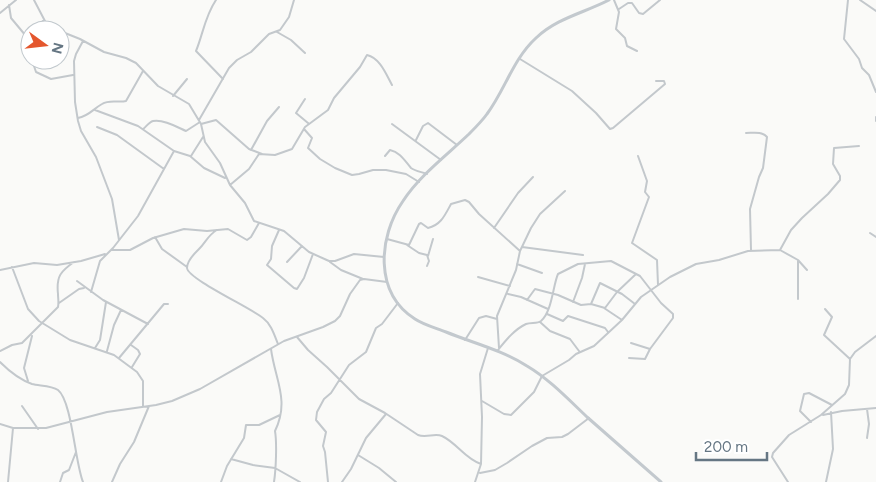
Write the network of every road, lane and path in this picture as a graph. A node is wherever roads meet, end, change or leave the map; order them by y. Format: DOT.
graph roads {
  1 [pos="16,0"];
  2 [pos="34,0"];
  3 [pos="216,0"];
  4 [pos="294,0"];
  5 [pos="609,0"];
  6 [pos="614,0"];
  7 [pos="660,0"];
  8 [pos="848,0"];
  9 [pos="860,0"];
  10 [pos="9,5"];
  11 [pos="619,9"];
  12 [pos="876,11"];
  13 [pos="0,13"];
  14 [pos="44,20"];
  15 [pos="20,29"];
  16 [pos="277,32"];
  17 [pos="70,36"];
  18 [pos="84,41"];
  19 [pos="637,51"];
  20 [pos="305,52"];
  21 [pos="518,59"];
  22 [pos="35,70"];
  23 [pos="143,71"];
  24 [pos="73,75"];
  25 [pos="187,79"];
  26 [pos="223,79"];
  27 [pos="656,81"];
  28 [pos="392,86"];
  29 [pos="876,92"];
  30 [pos="173,96"];
  31 [pos="304,99"];
  32 [pos="279,107"];
  33 [pos="95,110"];
  34 [pos="876,117"];
  35 [pos="78,119"];
  36 [pos="876,121"];
  37 [pos="200,122"];
  38 [pos="308,123"];
  39 [pos="392,124"];
  40 [pos="97,127"];
  41 [pos="143,129"];
  42 [pos="304,129"];
  43 [pos="746,133"];
  44 [pos="203,137"];
  45 [pos="416,140"];
  46 [pos="457,145"];
  47 [pos="859,146"];
  48 [pos="251,150"];
  49 [pos="174,151"];
  50 [pos="262,154"];
  51 [pos="190,156"];
  52 [pos="385,156"];
  53 [pos="638,156"];
  54 [pos="441,160"];
  55 [pos="164,169"];
  56 [pos="426,174"];
  57 [pos="533,177"];
  58 [pos="227,180"];
  59 [pos="419,182"];
  60 [pos="230,184"];
  61 [pos="565,191"];
  62 [pos="259,223"];
  63 [pos="494,228"];
  64 [pos="217,230"];
  65 [pos="279,230"];
  66 [pos="870,234"];
  67 [pos="154,237"];
  68 [pos="876,237"];
  69 [pos="387,239"];
  70 [pos="433,239"];
  71 [pos="119,240"];
  72 [pos="408,245"];
  73 [pos="302,246"];
  74 [pos="522,247"];
  75 [pos="111,250"];
  76 [pos="751,250"];
  77 [pos="780,250"];
  78 [pos="520,251"];
  79 [pos="107,253"];
  80 [pos="313,254"];
  81 [pos="584,255"];
  82 [pos="428,256"];
  83 [pos="384,258"];
  84 [pos="798,260"];
  85 [pos="329,261"];
  86 [pos="74,262"];
  87 [pos="288,262"];
  88 [pos="517,264"];
  89 [pos="585,264"];
  90 [pos="427,266"];
  91 [pos="12,267"];
  92 [pos="187,267"];
  93 [pos="0,270"];
  94 [pos="807,270"];
  95 [pos="542,272"];
  96 [pos="636,274"];
  97 [pos="478,277"];
  98 [pos="363,279"];
  99 [pos="77,281"];
  100 [pos="387,282"];
  101 [pos="658,285"];
  102 [pos="510,286"];
  103 [pos="86,288"];
  104 [pos="650,291"];
  105 [pos="91,292"];
  106 [pos="617,292"];
  107 [pos="553,293"];
  108 [pos="507,294"];
  109 [pos="798,299"];
  110 [pos="527,300"];
  111 [pos="106,302"];
  112 [pos="573,302"];
  113 [pos="59,303"];
  114 [pos="398,303"];
  115 [pos="168,304"];
  116 [pos="591,304"];
  117 [pos="635,304"];
  118 [pos="604,308"];
  119 [pos="548,309"];
  120 [pos="121,310"];
  121 [pos="825,310"];
  122 [pos="546,314"];
  123 [pos="497,319"];
  124 [pos="622,320"];
  125 [pos="540,322"];
  126 [pos="43,323"];
  127 [pos="148,324"];
  128 [pos="608,332"];
  129 [pos="32,333"];
  130 [pos="296,336"];
  131 [pos="875,337"];
  132 [pos="465,340"];
  133 [pos="631,342"];
  134 [pos="279,344"];
  135 [pos="131,345"];
  136 [pos="488,348"];
  137 [pos="95,349"];
  138 [pos="271,349"];
  139 [pos="650,349"];
  140 [pos="498,350"];
  141 [pos="0,351"];
  142 [pos="107,351"];
  143 [pos="580,352"];
  144 [pos="119,358"];
  145 [pos="629,358"];
  146 [pos="850,359"];
  147 [pos="0,362"];
  148 [pos="132,367"];
  149 [pos="542,376"];
  150 [pos="340,380"];
  151 [pos="29,382"];
  152 [pos="482,402"];
  153 [pos="833,405"];
  154 [pos="22,406"];
  155 [pos="149,406"];
  156 [pos="143,407"];
  157 [pos="876,408"];
  158 [pos="867,409"];
  159 [pos="831,412"];
  160 [pos="280,414"];
  161 [pos="386,414"];
  162 [pos="821,415"];
  163 [pos="589,418"];
  164 [pos="71,421"];
  165 [pos="811,422"];
  166 [pos="0,424"];
  167 [pos="13,428"];
  168 [pos="38,429"];
  169 [pos="866,438"];
  170 [pos="76,452"];
  171 [pos="358,455"];
  172 [pos="231,459"];
  173 [pos="481,464"];
  174 [pos="275,468"];
  175 [pos="478,474"];
  176 [pos="8,482"];
  177 [pos="60,482"];
  178 [pos="83,482"];
  179 [pos="112,482"];
  180 [pos="221,482"];
  181 [pos="274,482"];
  182 [pos="300,482"];
  183 [pos="328,482"];
  184 [pos="342,482"];
  185 [pos="396,482"];
  186 [pos="475,482"];
  187 [pos="661,482"];
  188 [pos="788,482"];
  189 [pos="826,482"];
  1 -- 10 [label="street"];
  2 -- 14 [label="street"];
  3 -- 26 [label="street"];
  4 -- 16 [label="street"];
  5 -- 21 [label="main road"];
  6 -- 11 [label="street"];
  7 -- 11 [label="street"];
  8 -- 29 [label="street"];
  9 -- 12 [label="street"];
  10 -- 13 [label="street"];
  10 -- 15 [label="street"];
  11 -- 19 [label="street"];
  16 -- 20 [label="street"];
  16 -- 26 [label="street"];
  17 -- 18 [label="street"];
  18 -- 23 [label="street"];
  18 -- 24 [label="street"];
  21 -- 27 [label="street"];
  21 -- 46 [label="main road"];
  22 -- 24 [label="street"];
  23 -- 30 [label="street"];
  23 -- 33 [label="street"];
  24 -- 35 [label="street"];
  25 -- 30 [label="street"];
  26 -- 37 [label="street"];
  28 -- 38 [label="street"];
  30 -- 37 [label="street"];
  31 -- 38 [label="street"];
  32 -- 48 [label="street"];
  33 -- 35 [label="street"];
  33 -- 41 [label="street"];
  34 -- 36 [label="street"];
  35 -- 71 [label="street"];
  37 -- 41 [label="street"];
  37 -- 44 [label="street"];
  37 -- 48 [label="street"];
  38 -- 42 [label="street"];
  39 -- 45 [label="street"];
  40 -- 55 [label="street"];
  41 -- 49 [label="street"];
  42 -- 50 [label="street"];
  42 -- 59 [label="street"];
  43 -- 76 [label="street"];
  44 -- 51 [label="street"];
  44 -- 58 [label="street"];
  45 -- 46 [label="street"];
  45 -- 54 [label="street"];
  46 -- 54 [label="main road"];
  47 -- 77 [label="street"];
  48 -- 50 [label="street"];
  49 -- 51 [label="street"];
  49 -- 55 [label="street"];
  50 -- 60 [label="street"];
  51 -- 58 [label="street"];
  52 -- 56 [label="street"];
  53 -- 101 [label="street"];
  54 -- 56 [label="main road"];
  55 -- 71 [label="street"];
  56 -- 59 [label="main road"];
  57 -- 63 [label="street"];
  58 -- 60 [label="street"];
  59 -- 69 [label="main road"];
  60 -- 62 [label="street"];
  61 -- 74 [label="street"];
  62 -- 64 [label="street"];
  62 -- 65 [label="street"];
  63 -- 72 [label="street"];
  63 -- 78 [label="street"];
  64 -- 67 [label="street"];
  64 -- 92 [label="street"];
  65 -- 73 [label="street"];
  65 -- 80 [label="street"];
  66 -- 68 [label="street"];
  67 -- 75 [label="street"];
  67 -- 92 [label="street"];
  69 -- 72 [label="street"];
  69 -- 83 [label="main road"];
  70 -- 82 [label="street"];
  71 -- 75 [label="street"];
  72 -- 82 [label="street"];
  73 -- 80 [label="street"];
  73 -- 87 [label="street"];
  74 -- 78 [label="street"];
  74 -- 81 [label="street"];
  75 -- 79 [label="street"];
  76 -- 77 [label="street"];
  76 -- 101 [label="street"];
  77 -- 84 [label="street"];
  78 -- 88 [label="street"];
  79 -- 86 [label="street"];
  79 -- 105 [label="street"];
  80 -- 85 [label="street"];
  82 -- 90 [label="street"];
  83 -- 85 [label="street"];
  83 -- 100 [label="main road"];
  84 -- 94 [label="street"];
  84 -- 109 [label="street"];
  85 -- 98 [label="street"];
  86 -- 91 [label="street"];
  86 -- 113 [label="street"];
  88 -- 95 [label="street"];
  88 -- 102 [label="street"];
  89 -- 96 [label="street"];
  89 -- 107 [label="street"];
  89 -- 112 [label="street"];
  91 -- 93 [label="street"];
  91 -- 126 [label="street"];
  92 -- 134 [label="street"];
  96 -- 104 [label="street"];
  96 -- 106 [label="street"];
  97 -- 102 [label="street"];
  98 -- 100 [label="street"];
  98 -- 130 [label="street"];
  99 -- 103 [label="street"];
  100 -- 114 [label="main road"];
  101 -- 104 [label="street"];
  102 -- 108 [label="street"];
  103 -- 105 [label="street"];
  103 -- 113 [label="street"];
  104 -- 117 [label="street"];
  104 -- 139 [label="street"];
  105 -- 111 [label="street"];
  106 -- 116 [label="street"];
  106 -- 117 [label="street"];
  106 -- 118 [label="street"];
  107 -- 110 [label="street"];
  107 -- 112 [label="street"];
  107 -- 119 [label="street"];
  108 -- 110 [label="street"];
  108 -- 123 [label="street"];
  110 -- 119 [label="street"];
  111 -- 120 [label="street"];
  111 -- 137 [label="street"];
  112 -- 116 [label="street"];
  113 -- 126 [label="street"];
  114 -- 132 [label="main road"];
  114 -- 150 [label="street"];
  115 -- 127 [label="street"];
  116 -- 118 [label="street"];
  117 -- 124 [label="street"];
  118 -- 124 [label="street"];
  119 -- 122 [label="street"];
  120 -- 127 [label="street"];
  120 -- 142 [label="street"];
  121 -- 146 [label="street"];
  122 -- 125 [label="street"];
  122 -- 128 [label="street"];
  123 -- 132 [label="street"];
  123 -- 140 [label="street"];
  124 -- 128 [label="street"];
  125 -- 140 [label="street"];
  125 -- 143 [label="street"];
  126 -- 129 [label="street"];
  126 -- 137 [label="street"];
  127 -- 135 [label="street"];
  128 -- 143 [label="street"];
  129 -- 141 [label="street"];
  129 -- 151 [label="street"];
  130 -- 134 [label="street"];
  130 -- 150 [label="street"];
  131 -- 146 [label="street"];
  132 -- 136 [label="main road"];
  133 -- 139 [label="street"];
  134 -- 138 [label="street"];
  135 -- 144 [label="street"];
  135 -- 148 [label="street"];
  136 -- 140 [label="main road"];
  136 -- 152 [label="street"];
  137 -- 142 [label="street"];
  138 -- 155 [label="street"];
  138 -- 160 [label="street"];
  139 -- 145 [label="street"];
  140 -- 149 [label="main road"];
  142 -- 144 [label="street"];
  143 -- 149 [label="street"];
  144 -- 148 [label="street"];
  146 -- 153 [label="street"];
  147 -- 151 [label="street"];
  148 -- 156 [label="street"];
  149 -- 152 [label="street"];
  149 -- 163 [label="main road"];
  150 -- 161 [label="street"];
  150 -- 183 [label="street"];
  151 -- 164 [label="street"];
  152 -- 173 [label="street"];
  153 -- 162 [label="street"];
  153 -- 165 [label="street"];
  154 -- 168 [label="street"];
  155 -- 156 [label="street"];
  155 -- 179 [label="street"];
  156 -- 164 [label="street"];
  157 -- 158 [label="street"];
  158 -- 159 [label="street"];
  158 -- 169 [label="street"];
  159 -- 162 [label="street"];
  159 -- 189 [label="street"];
  160 -- 172 [label="street"];
  160 -- 174 [label="street"];
  161 -- 171 [label="street"];
  161 -- 173 [label="street"];
  162 -- 165 [label="street"];
  163 -- 175 [label="street"];
  163 -- 187 [label="main road"];
  164 -- 168 [label="street"];
  164 -- 170 [label="street"];
  165 -- 188 [label="street"];
  166 -- 167 [label="street"];
  167 -- 168 [label="street"];
  167 -- 176 [label="street"];
  170 -- 177 [label="street"];
  170 -- 178 [label="street"];
  171 -- 184 [label="street"];
  171 -- 185 [label="street"];
  172 -- 174 [label="street"];
  172 -- 180 [label="street"];
  173 -- 175 [label="street"];
  174 -- 181 [label="street"];
  174 -- 182 [label="street"];
  175 -- 186 [label="street"];
}
